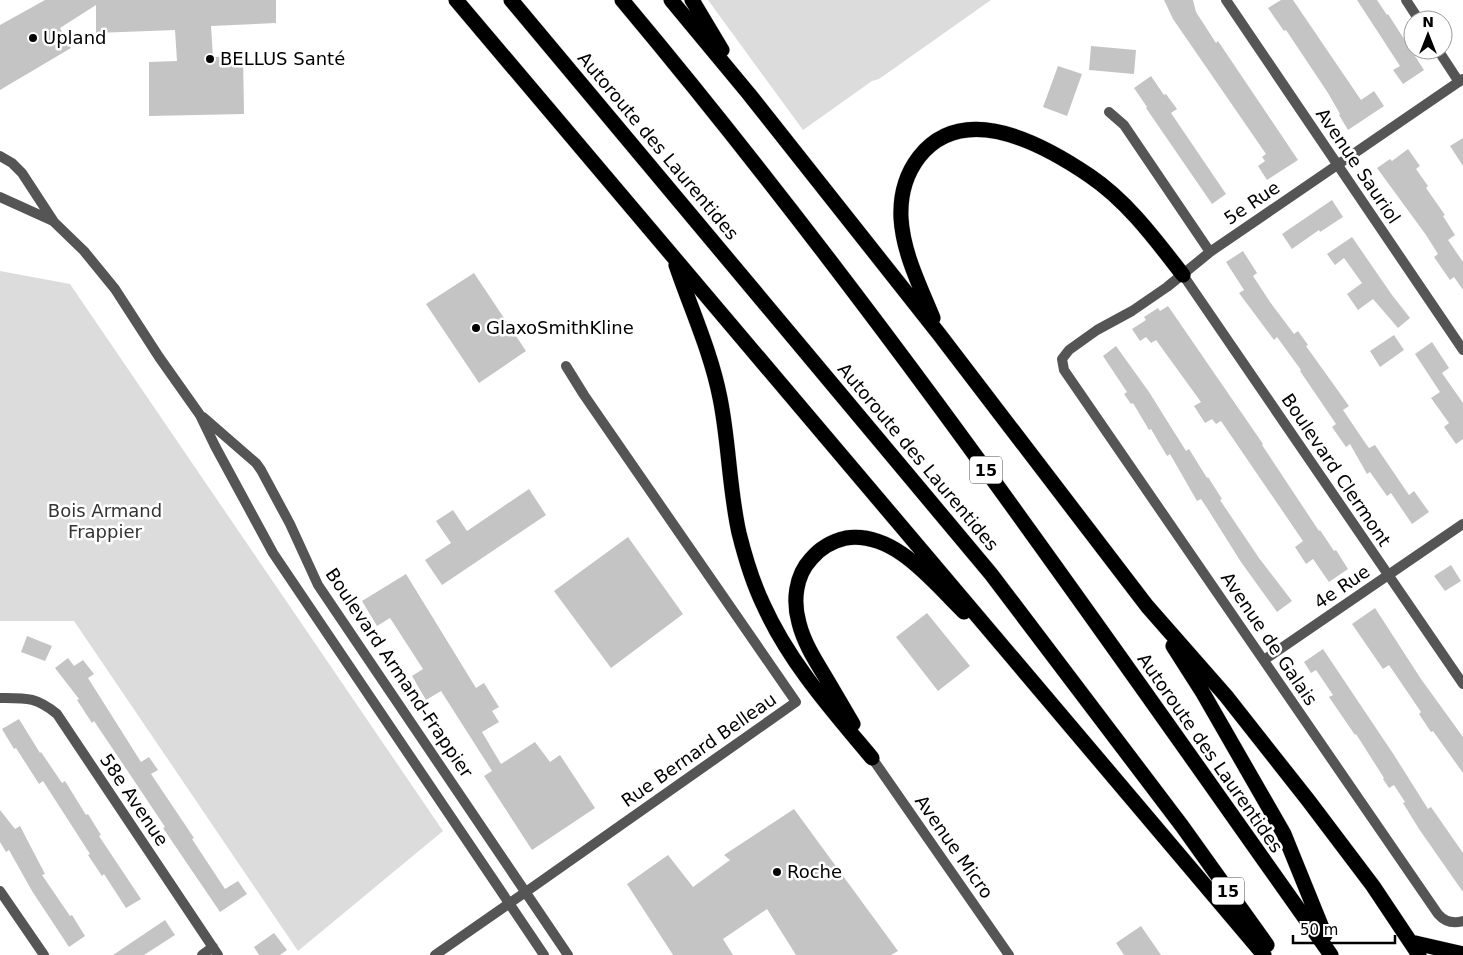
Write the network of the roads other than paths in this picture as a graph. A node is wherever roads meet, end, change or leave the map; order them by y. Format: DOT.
graph roads {
  1 [pos="456,0"];
  2 [pos="511,0"];
  3 [pos="622,0"];
  4 [pos="670,0"];
  5 [pos="692,0"];
  6 [pos="1226,0"];
  7 [pos="1446,60"];
  8 [pos="1461,80"];
  9 [pos="749,94"];
  10 [pos="1109,112"];
  11 [pos="0,156"];
  12 [pos="1337,164"];
  13 [pos="0,197"];
  14 [pos="54,222"];
  15 [pos="1210,252"];
  16 [pos="673,255"];
  17 [pos="1183,274"];
  18 [pos="940,334"];
  19 [pos="1463,350"];
  20 [pos="1063,357"];
  21 [pos="566,366"];
  22 [pos="200,415"];
  23 [pos="1463,524"];
  24 [pos="1388,575"];
  25 [pos="1147,606"];
  26 [pos="1264,660"];
  27 [pos="1018,664"];
  28 [pos="1463,684"];
  29 [pos="0,698"];
  30 [pos="872,758"];
  31 [pos="0,891"];
  32 [pos="526,893"];
  33 [pos="510,904"];
  34 [pos="1463,921"];
  35 [pos="1412,942"];
  36 [pos="216,951"];
  37 [pos="1463,954"];
  38 [pos="44,955"];
  39 [pos="202,955"];
  40 [pos="435,955"];
  41 [pos="544,955"];
  42 [pos="568,955"];
  43 [pos="1008,955"];
  44 [pos="1264,955"];
  45 [pos="1274,955"];
  46 [pos="1332,955"];
  47 [pos="1419,955"];
  1 -- 16 [label="highway"];
  2 -- 45 [label="highway, Autoroute des Laurentides / 15"];
  3 -- 46 [label="highway, Autoroute des Laurentides / 15"];
  4 -- 9 [label="highway"];
  5 -- 9 [label="highway"];
  6 -- 12 [label="street, Avenue Sauriol"];
  7 -- 8 [label="street"];
  8 -- 12 [label="street, 5e Rue"];
  9 -- 18 [label="highway"];
  10 -- 15 [label="street"];
  11 -- 14 [label="street, Boulevard Armand-Frappier"];
  12 -- 15 [label="street, 5e Rue"];
  12 -- 19 [label="street, Avenue Sauriol"];
  13 -- 14 [label="street, Boulevard Armand-Frappier"];
  14 -- 22 [label="street, Boulevard Armand-Frappier"];
  15 -- 17 [label="street, 5e Rue"];
  16 -- 27 [label="highway"];
  16 -- 30 [label="highway"];
  17 -- 18 [label="highway"];
  17 -- 20 [label="street, 5e Rue"];
  17 -- 24 [label="street, Boulevard Clermont"];
  18 -- 25 [label="highway"];
  20 -- 26 [label="street, Avenue de Galais"];
  21 -- 32 [label="street, Rue Bernard Belleau"];
  22 -- 32 [label="street, Boulevard Armand-Frappier"];
  22 -- 33 [label="street, Boulevard Armand-Frappier"];
  23 -- 24 [label="street, 4e Rue"];
  24 -- 26 [label="street, 4e Rue"];
  24 -- 28 [label="street, Boulevard Clermont"];
  25 -- 35 [label="highway"];
  25 -- 46 [label="highway"];
  26 -- 34 [label="street, Avenue de Galais"];
  27 -- 30 [label="highway"];
  27 -- 44 [label="highway"];
  29 -- 36 [label="street, 58e Avenue"];
  30 -- 43 [label="street, Avenue Micro"];
  31 -- 38 [label="street"];
  32 -- 33 [label="street, Rue Bernard Belleau"];
  32 -- 42 [label="street, Boulevard Armand-Frappier"];
  33 -- 40 [label="street, Rue Bernard Belleau"];
  33 -- 41 [label="street, Boulevard Armand-Frappier"];
  35 -- 37 [label="highway"];
  35 -- 47 [label="highway"];
  36 -- 39 [label="street"];
}
